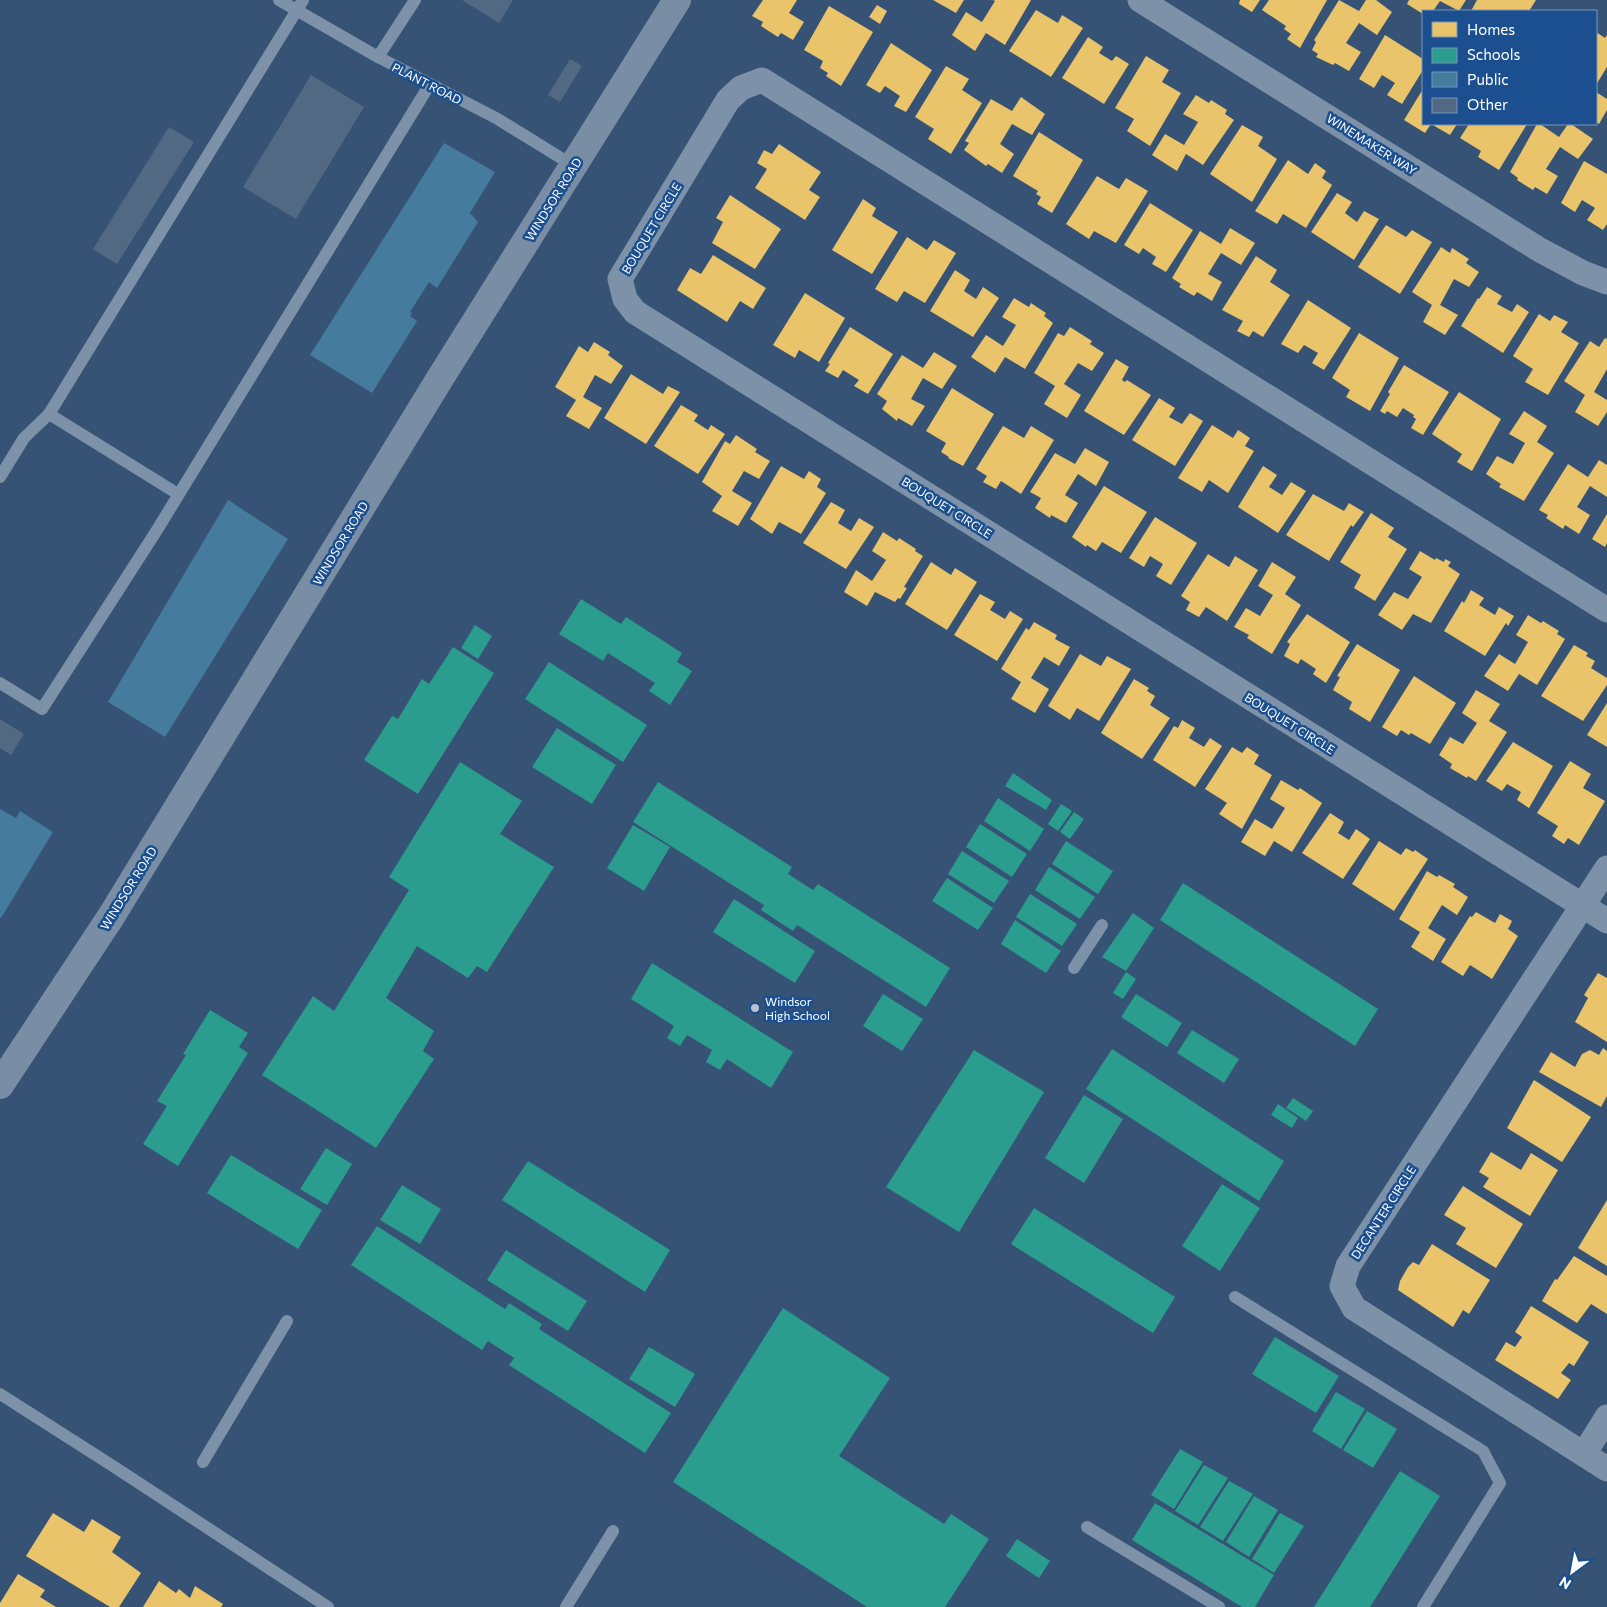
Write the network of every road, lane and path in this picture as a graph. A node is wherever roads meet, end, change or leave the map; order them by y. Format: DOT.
graph roads {
  1 [pos="279,0"];
  2 [pos="415,0"];
  3 [pos="677,0"];
  4 [pos="1140,0"];
  5 [pos="300,6"];
  6 [pos="378,58"];
  7 [pos="430,84"];
  8 [pos="574,166"];
  9 [pos="1607,282"];
  10 [pos="49,414"];
  11 [pos="0,477"];
  12 [pos="178,494"];
  13 [pos="1607,610"];
  14 [pos="0,683"];
  15 [pos="1607,868"];
  16 [pos="1583,906"];
  17 [pos="1607,921"];
  18 [pos="1102,925"];
  19 [pos="1074,968"];
  20 [pos="0,1085"];
  21 [pos="1235,1297"];
  22 [pos="287,1321"];
  23 [pos="0,1394"];
  24 [pos="1607,1417"];
  25 [pos="1584,1454"];
  26 [pos="203,1462"];
  27 [pos="1607,1469"];
  28 [pos="1087,1527"];
  29 [pos="613,1531"];
  30 [pos="328,1607"];
  31 [pos="566,1607"];
  32 [pos="1219,1607"];
  33 [pos="1423,1607"];
  1 -- 5 [label="lane, PLANT ROAD"];
  2 -- 6 [label="lane"];
  3 -- 8 [label="main road, WINDSOR ROAD"];
  4 -- 9 [label="street, WINEMAKER WAY"];
  5 -- 6 [label="lane, PLANT ROAD"];
  5 -- 10 [label="lane"];
  6 -- 7 [label="lane, PLANT ROAD"];
  7 -- 8 [label="lane, PLANT ROAD"];
  7 -- 12 [label="lane"];
  8 -- 20 [label="main road, WINDSOR ROAD"];
  10 -- 11 [label="lane"];
  10 -- 12 [label="lane"];
  12 -- 14 [label="lane"];
  13 -- 16 [label="street, BOUQUET CIRCLE"];
  15 -- 16 [label="street, DECANTER CIRCLE"];
  16 -- 17 [label="street"];
  16 -- 25 [label="street, DECANTER CIRCLE"];
  18 -- 19 [label="lane"];
  21 -- 33 [label="lane"];
  22 -- 26 [label="lane"];
  23 -- 30 [label="lane"];
  24 -- 25 [label="street"];
  25 -- 27 [label="street, DECANTER CIRCLE"];
  28 -- 32 [label="lane"];
  29 -- 31 [label="lane"];
}
